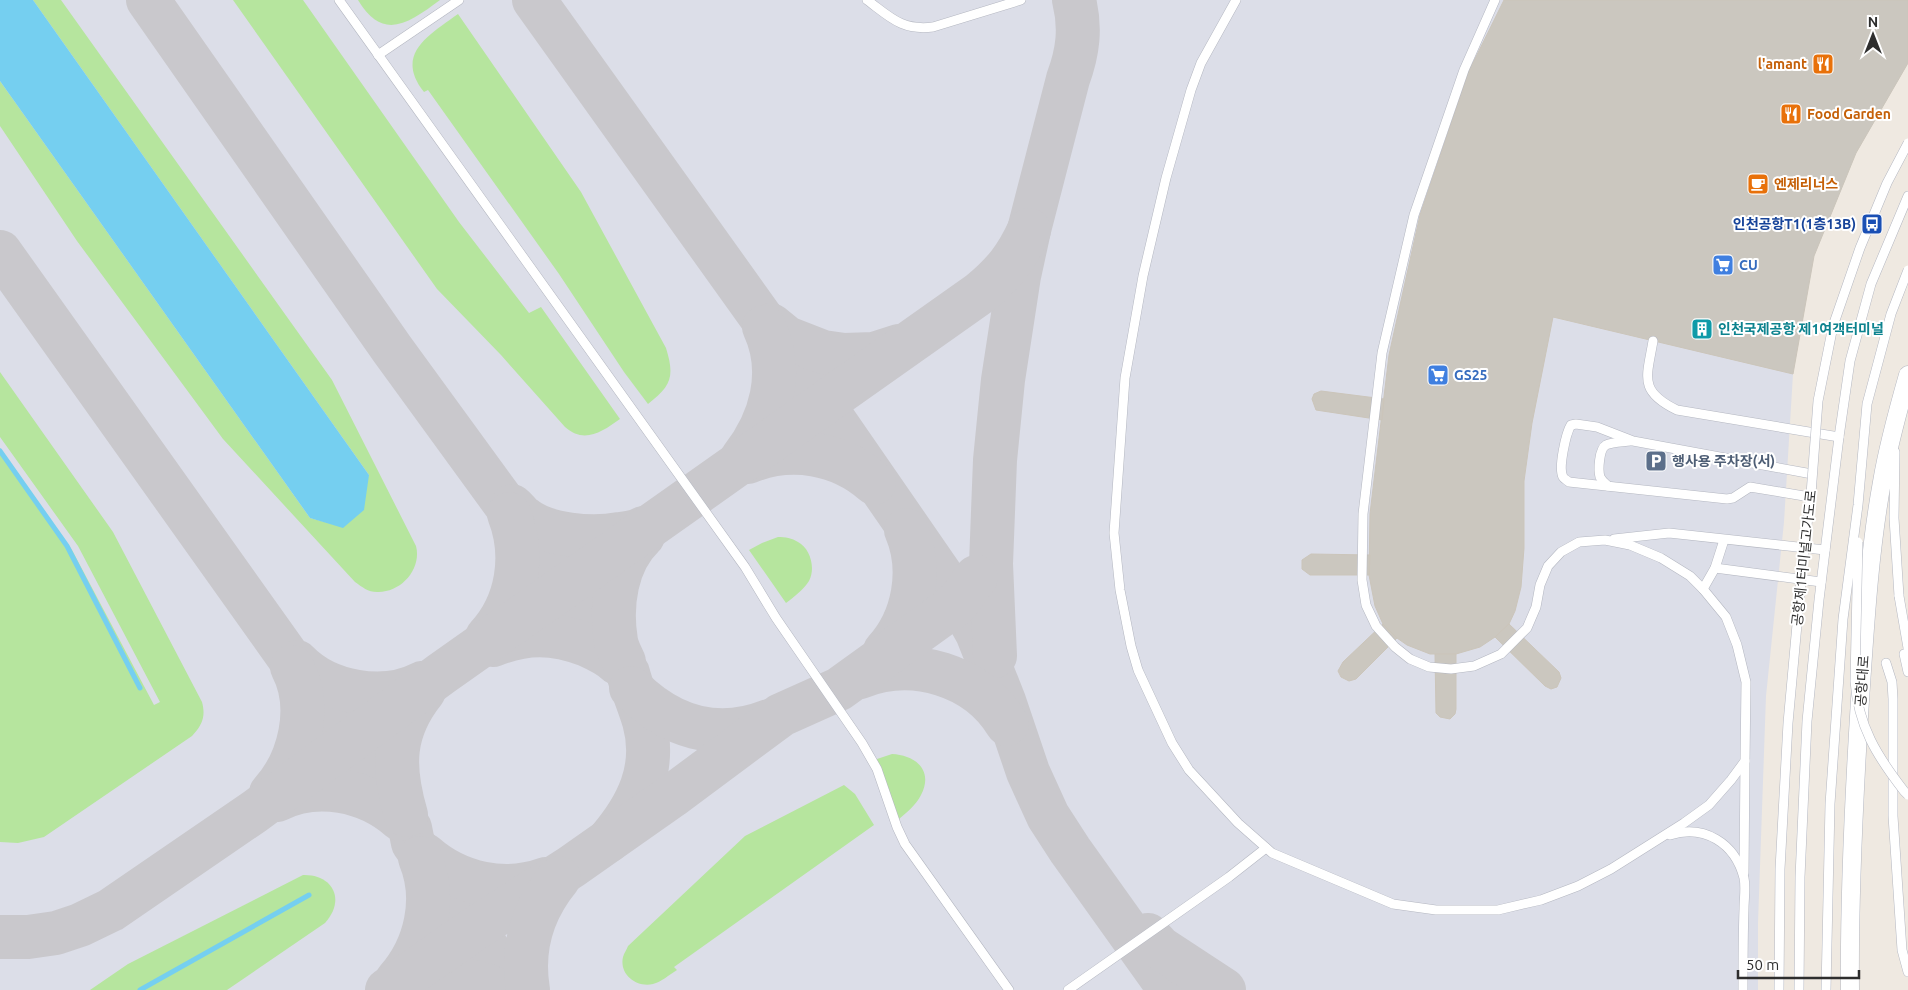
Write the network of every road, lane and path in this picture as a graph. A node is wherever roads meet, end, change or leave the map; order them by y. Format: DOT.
graph roads {
  1 [pos="338,0"];
  2 [pos="459,0"];
  3 [pos="866,0"];
  4 [pos="1020,0"];
  5 [pos="1236,0"];
  6 [pos="1494,0"];
  7 [pos="378,55"];
  8 [pos="1908,143"];
  9 [pos="1908,196"];
  10 [pos="1908,270"];
  11 [pos="1652,340"];
  12 [pos="1908,375"];
  13 [pos="1895,420"];
  14 [pos="1839,437"];
  15 [pos="1633,440"];
  16 [pos="1812,474"];
  17 [pos="1608,486"];
  18 [pos="1810,497"];
  19 [pos="1858,504"];
  20 [pos="1605,540"];
  21 [pos="1724,540"];
  22 [pos="1825,550"];
  23 [pos="1714,568"];
  24 [pos="1821,582"];
  25 [pos="1703,589"];
  26 [pos="1906,651"];
  27 [pos="1886,663"];
  28 [pos="1908,672"];
  29 [pos="1745,762"];
  30 [pos="1908,795"];
  31 [pos="1660,838"];
  32 [pos="1266,848"];
  33 [pos="1744,878"];
  34 [pos="1908,972"];
  35 [pos="1009,990"];
  36 [pos="1068,990"];
  37 [pos="1743,990"];
  38 [pos="1779,990"];
  39 [pos="1799,990"];
  40 [pos="1826,990"];
  41 [pos="1850,990"];
  1 -- 7 [label="lane"];
  2 -- 7 [label="lane"];
  3 -- 4 [label="lane"];
  5 -- 32 [label="lane"];
  6 -- 20 [label="lane"];
  7 -- 35 [label="lane"];
  8 -- 16 [label="lane, 공항제1터미널고가도로, bridge"];
  9 -- 14 [label="lane"];
  10 -- 19 [label="lane, bridge"];
  11 -- 14 [label="lane"];
  12 -- 13 [label="street, 공항대로"];
  13 -- 26 [label="lane, bridge"];
  13 -- 41 [label="street, 공항대로"];
  14 -- 22 [label="lane"];
  15 -- 16 [label="lane"];
  15 -- 17 [label="lane"];
  15 -- 17 [label="lane"];
  16 -- 18 [label="lane, 공항제1터미널고가도로, bridge"];
  17 -- 18 [label="lane"];
  18 -- 38 [label="lane, 공항제1터미널고가도로, bridge"];
  19 -- 30 [label="lane, bridge"];
  19 -- 40 [label="lane, bridge"];
  20 -- 21 [label="lane"];
  20 -- 25 [label="lane"];
  21 -- 22 [label="lane"];
  21 -- 23 [label="lane"];
  22 -- 24 [label="lane"];
  23 -- 24 [label="lane"];
  23 -- 25 [label="lane"];
  24 -- 39 [label="lane"];
  25 -- 29 [label="lane"];
  26 -- 28 [label="lane"];
  27 -- 34 [label="lane"];
  29 -- 31 [label="lane"];
  29 -- 33 [label="lane"];
  31 -- 32 [label="lane"];
  31 -- 33 [label="lane"];
  32 -- 36 [label="lane"];
  33 -- 37 [label="lane"];
}
